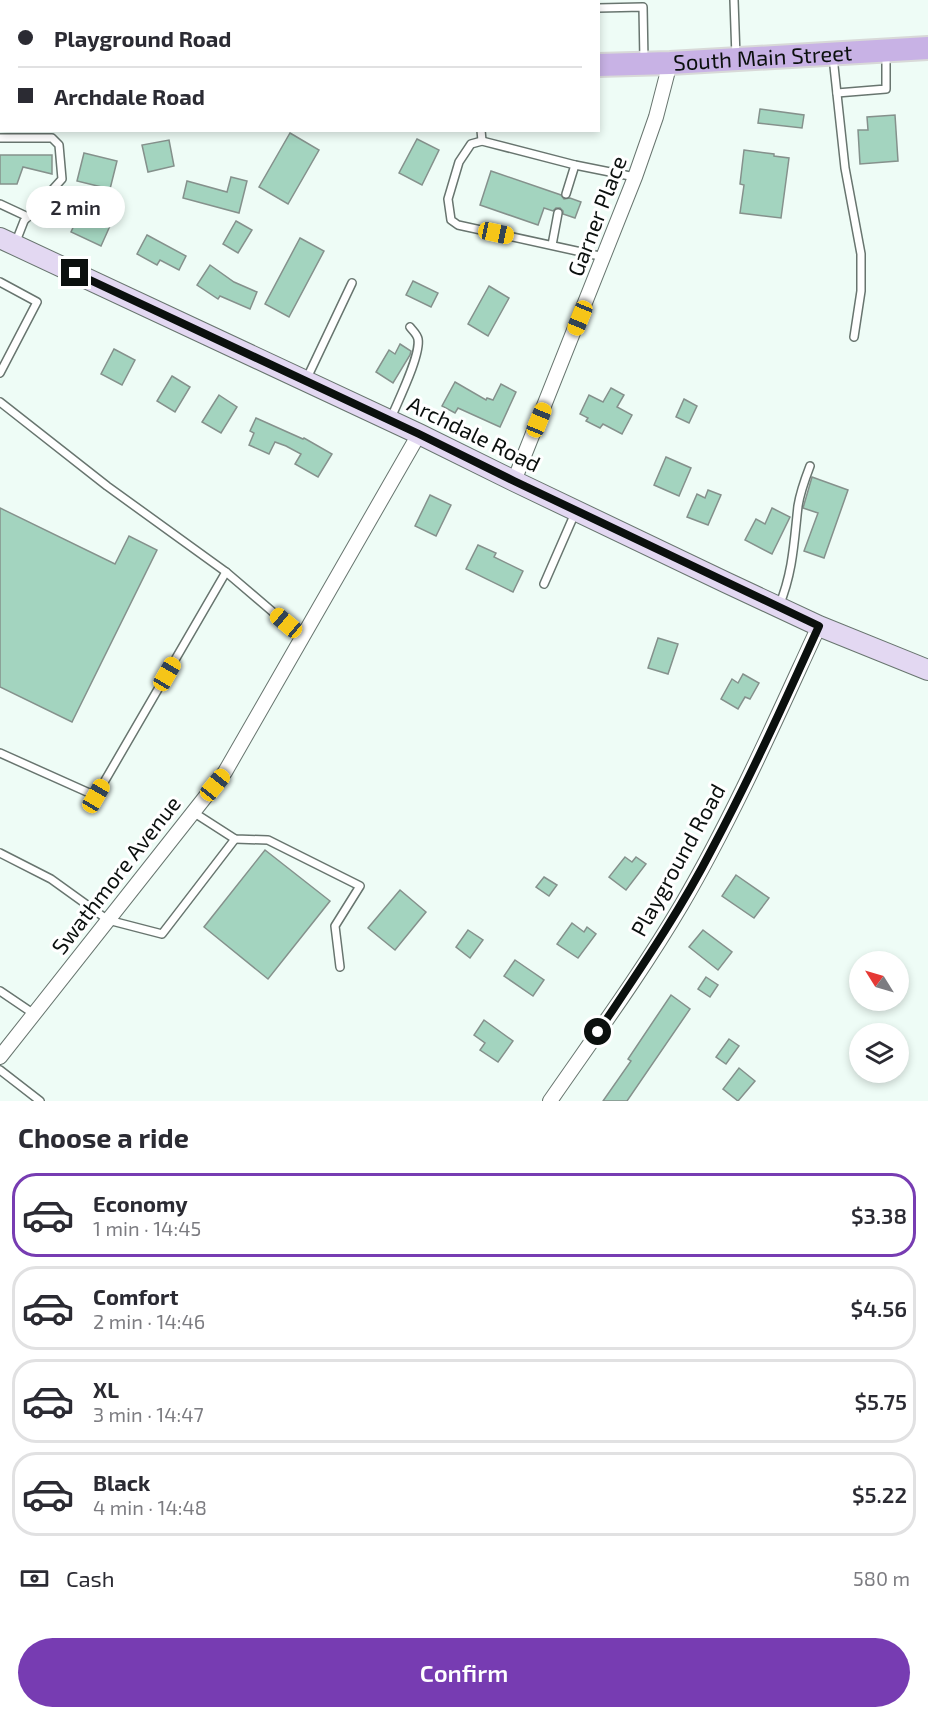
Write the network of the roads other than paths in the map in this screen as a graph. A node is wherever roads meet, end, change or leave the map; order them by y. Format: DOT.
graph roads {
  1 [pos="734,0"];
  2 [pos="643,4"];
  3 [pos="600,8"];
  4 [pos="928,48"];
  5 [pos="886,50"];
  6 [pos="833,54"];
  7 [pos="736,59"];
  8 [pos="644,63"];
  9 [pos="670,63"];
  10 [pos="600,65"];
  11 [pos="837,93"];
  12 [pos="481,132"];
  13 [pos="44,134"];
  14 [pos="0,138"];
  15 [pos="482,141"];
  16 [pos="575,165"];
  17 [pos="635,177"];
  18 [pos="566,194"];
  19 [pos="0,204"];
  20 [pos="558,213"];
  21 [pos="28,217"];
  22 [pos="7,241"];
  23 [pos="552,245"];
  24 [pos="605,257"];
  25 [pos="0,282"];
  26 [pos="352,283"];
  27 [pos="410,327"];
  28 [pos="854,337"];
  29 [pos="0,373"];
  30 [pos="306,381"];
  31 [pos="0,402"];
  32 [pos="390,420"];
  33 [pos="419,434"];
  34 [pos="810,466"];
  35 [pos="514,481"];
  36 [pos="576,511"];
  37 [pos="226,572"];
  38 [pos="544,584"];
  39 [pos="779,606"];
  40 [pos="819,626"];
  41 [pos="302,637"];
  42 [pos="928,670"];
  43 [pos="0,753"];
  44 [pos="193,812"];
  45 [pos="235,839"];
  46 [pos="0,853"];
  47 [pos="108,920"];
  48 [pos="340,967"];
  49 [pos="0,991"];
  50 [pos="34,1014"];
  51 [pos="0,1057"];
  52 [pos="0,1070"];
  53 [pos="40,1101"];
  54 [pos="550,1101"];
  1 -- 7 [label="lane"];
  2 -- 3 [label="lane"];
  2 -- 8 [label="lane"];
  4 -- 5 [label="main road, South Main Street"];
  5 -- 6 [label="main road, South Main Street"];
  5 -- 11 [label="lane"];
  6 -- 7 [label="main road, South Main Street"];
  6 -- 11 [label="lane"];
  7 -- 9 [label="main road, South Main Street"];
  8 -- 9 [label="main road, South Main Street"];
  8 -- 10 [label="main road, South Main Street"];
  9 -- 17 [label="street, Garner Place"];
  11 -- 28 [label="lane"];
  12 -- 15 [label="lane"];
  13 -- 14 [label="lane"];
  13 -- 21 [label="lane"];
  15 -- 16 [label="lane"];
  15 -- 23 [label="lane"];
  16 -- 17 [label="lane"];
  16 -- 18 [label="lane"];
  17 -- 24 [label="street, Garner Place"];
  19 -- 21 [label="lane"];
  20 -- 23 [label="lane"];
  21 -- 22 [label="lane"];
  22 -- 30 [label="main road, Archdale Road"];
  23 -- 24 [label="lane"];
  24 -- 35 [label="street, Garner Place"];
  25 -- 29 [label="lane"];
  26 -- 30 [label="lane"];
  27 -- 32 [label="lane"];
  30 -- 32 [label="main road, Archdale Road"];
  31 -- 37 [label="lane"];
  32 -- 33 [label="main road, Archdale Road"];
  33 -- 35 [label="main road, Archdale Road"];
  33 -- 41 [label="street, Swathmore Avenue"];
  34 -- 39 [label="lane"];
  35 -- 36 [label="main road, Archdale Road"];
  36 -- 38 [label="lane"];
  36 -- 39 [label="main road, Archdale Road"];
  37 -- 41 [label="lane"];
  37 -- 43 [label="lane"];
  39 -- 40 [label="main road, Archdale Road"];
  40 -- 42 [label="main road, Archdale Road"];
  40 -- 54 [label="street, Playground Road"];
  41 -- 44 [label="street, Swathmore Avenue"];
  44 -- 45 [label="lane"];
  44 -- 47 [label="street, Swathmore Avenue"];
  45 -- 47 [label="lane"];
  45 -- 48 [label="lane"];
  46 -- 47 [label="lane"];
  47 -- 50 [label="street, Swathmore Avenue"];
  49 -- 50 [label="lane"];
  50 -- 51 [label="street, Swathmore Avenue"];
  52 -- 53 [label="lane"];
}
